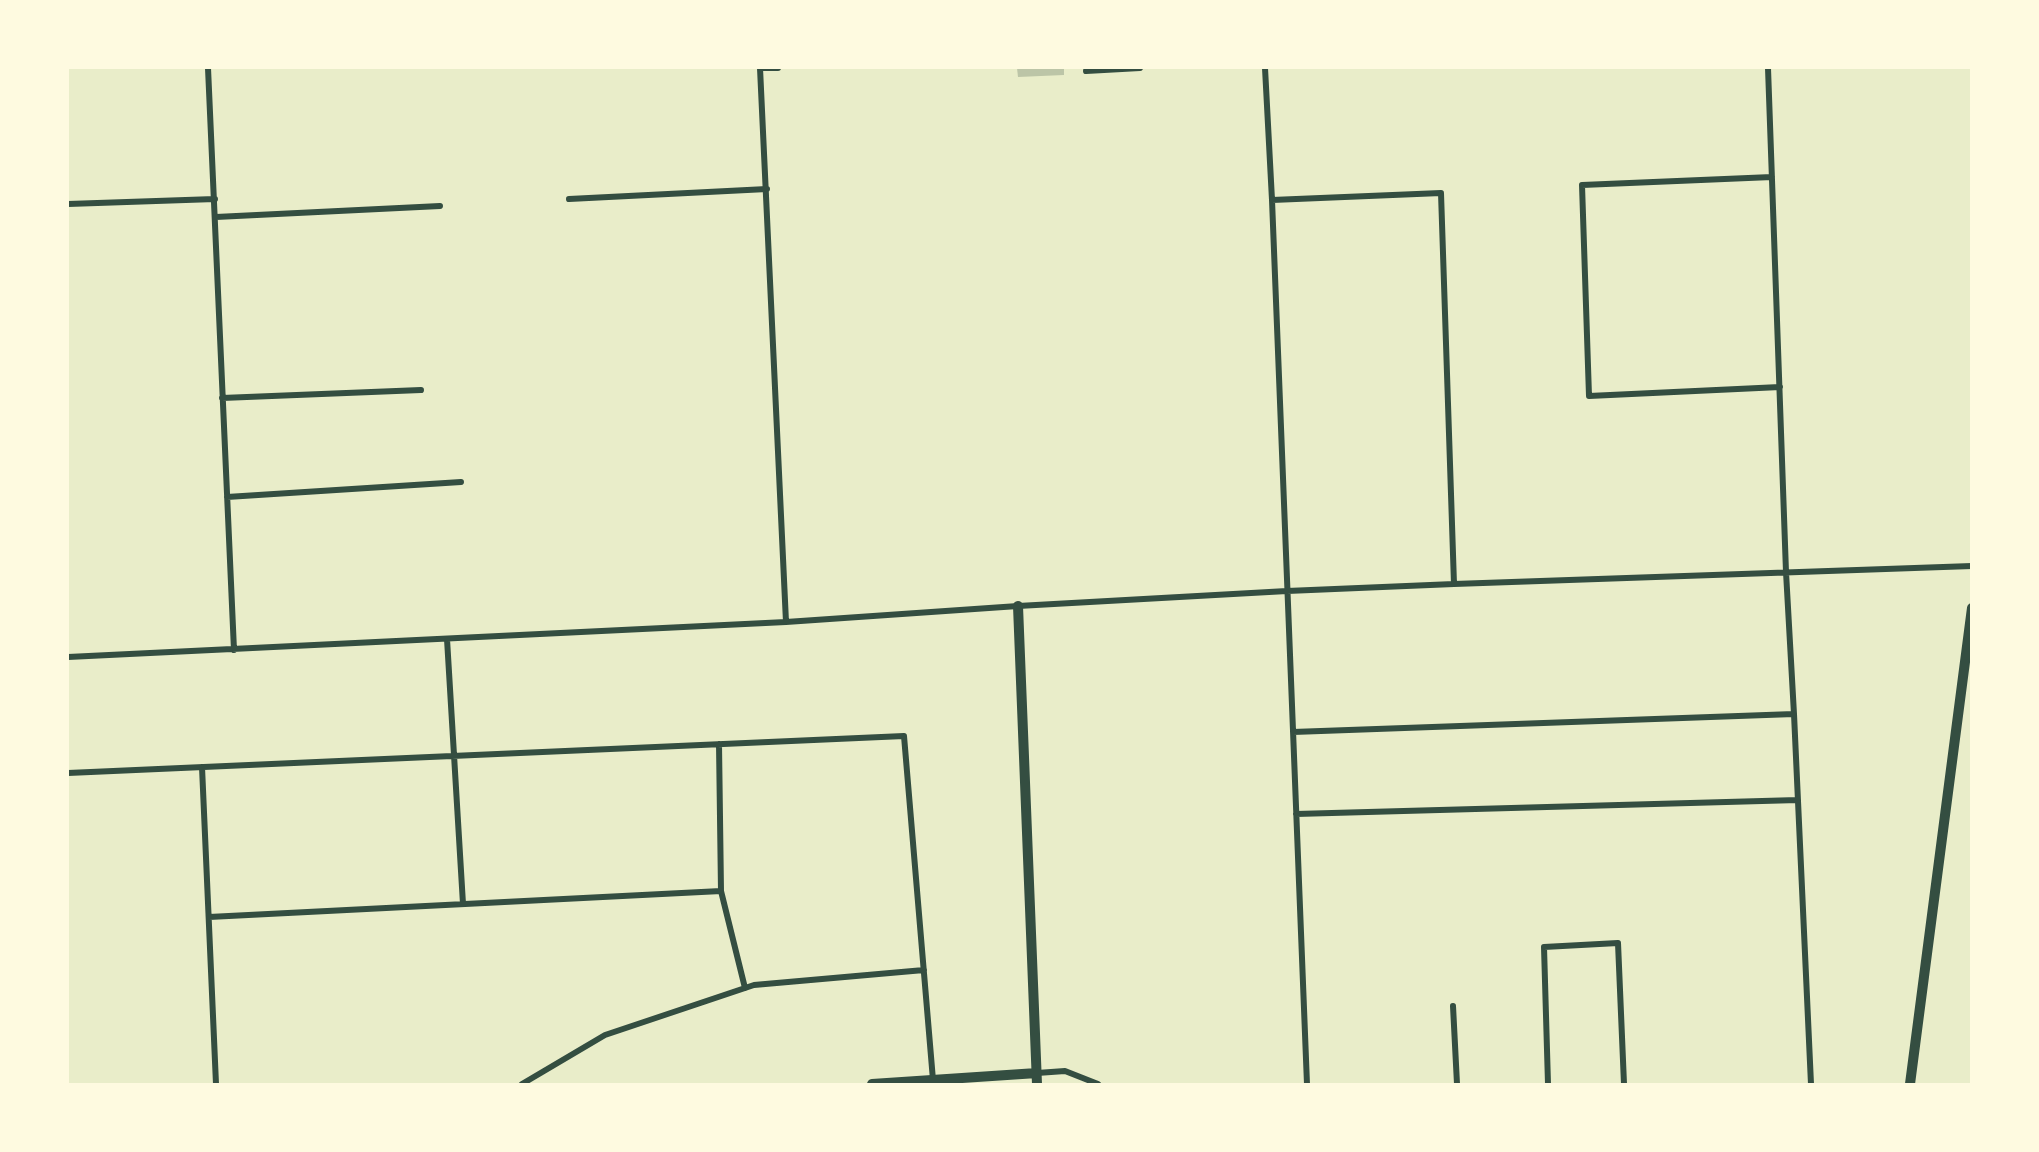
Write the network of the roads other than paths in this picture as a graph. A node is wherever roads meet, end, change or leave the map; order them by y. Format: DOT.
graph roads {
  1 [pos="208,68"];
  2 [pos="760,68"];
  3 [pos="778,68"];
  4 [pos="1140,68"];
  5 [pos="1265,68"];
  6 [pos="1768,68"];
  7 [pos="1086,71"];
  8 [pos="1772,177"];
  9 [pos="767,189"];
  10 [pos="215,199"];
  11 [pos="569,199"];
  12 [pos="1272,200"];
  13 [pos="68,204"];
  14 [pos="440,206"];
  15 [pos="216,217"];
  16 [pos="1780,387"];
  17 [pos="421,390"];
  18 [pos="222,398"];
  19 [pos="461,482"];
  20 [pos="226,497"];
  21 [pos="1971,566"];
  22 [pos="1786,572"];
  23 [pos="1454,584"];
  24 [pos="1287,591"];
  25 [pos="1018,606"];
  26 [pos="1971,613"];
  27 [pos="786,622"];
  28 [pos="447,639"];
  29 [pos="234,650"];
  30 [pos="68,657"];
  31 [pos="1794,714"];
  32 [pos="1293,732"];
  33 [pos="719,744"];
  34 [pos="456,756"];
  35 [pos="202,767"];
  36 [pos="68,774"];
  37 [pos="1798,800"];
  38 [pos="1296,814"];
  39 [pos="721,891"];
  40 [pos="463,904"];
  41 [pos="209,917"];
  42 [pos="924,970"];
  43 [pos="745,988"];
  44 [pos="1453,1006"];
  45 [pos="1037,1079"];
  46 [pos="933,1080"];
  47 [pos="531,1082"];
  48 [pos="216,1084"];
  49 [pos="522,1084"];
  50 [pos="872,1084"];
  51 [pos="1098,1084"];
  52 [pos="1306,1084"];
  53 [pos="1457,1084"];
  54 [pos="1548,1084"];
  55 [pos="1624,1084"];
  56 [pos="1811,1084"];
  57 [pos="1910,1084"];
  1 -- 10 [label="street"];
  2 -- 3 [label="street"];
  2 -- 9 [label="street"];
  4 -- 7 [label="street"];
  5 -- 12 [label="street"];
  6 -- 8 [label="street"];
  8 -- 16 [label="street"];
  8 -- 16 [label="street"];
  9 -- 11 [label="street"];
  9 -- 27 [label="street"];
  10 -- 13 [label="street"];
  10 -- 15 [label="street"];
  12 -- 23 [label="street"];
  12 -- 24 [label="street"];
  14 -- 15 [label="street"];
  15 -- 18 [label="street"];
  16 -- 22 [label="street"];
  17 -- 18 [label="street"];
  18 -- 20 [label="street"];
  19 -- 20 [label="street"];
  20 -- 29 [label="street"];
  21 -- 22 [label="street"];
  22 -- 23 [label="street"];
  22 -- 31 [label="street"];
  23 -- 24 [label="street"];
  24 -- 25 [label="street"];
  24 -- 32 [label="street"];
  25 -- 27 [label="street"];
  25 -- 45 [label="street"];
  26 -- 57 [label="street"];
  27 -- 28 [label="street"];
  28 -- 29 [label="street"];
  28 -- 34 [label="street"];
  29 -- 30 [label="street"];
  31 -- 32 [label="street"];
  31 -- 37 [label="street"];
  32 -- 38 [label="street"];
  33 -- 34 [label="street"];
  33 -- 39 [label="street"];
  33 -- 42 [label="street"];
  34 -- 35 [label="street"];
  34 -- 40 [label="street"];
  35 -- 36 [label="street"];
  35 -- 41 [label="street"];
  37 -- 38 [label="street"];
  37 -- 56 [label="street"];
  38 -- 52 [label="street"];
  39 -- 40 [label="street"];
  39 -- 43 [label="street"];
  40 -- 41 [label="street"];
  41 -- 48 [label="street"];
  42 -- 43 [label="street"];
  42 -- 46 [label="street"];
  43 -- 47 [label="street"];
  44 -- 53 [label="street"];
  45 -- 46 [label="street"];
  45 -- 51 [label="street"];
  46 -- 50 [label="street"];
  47 -- 49 [label="street"];
  54 -- 55 [label="street"];
}
